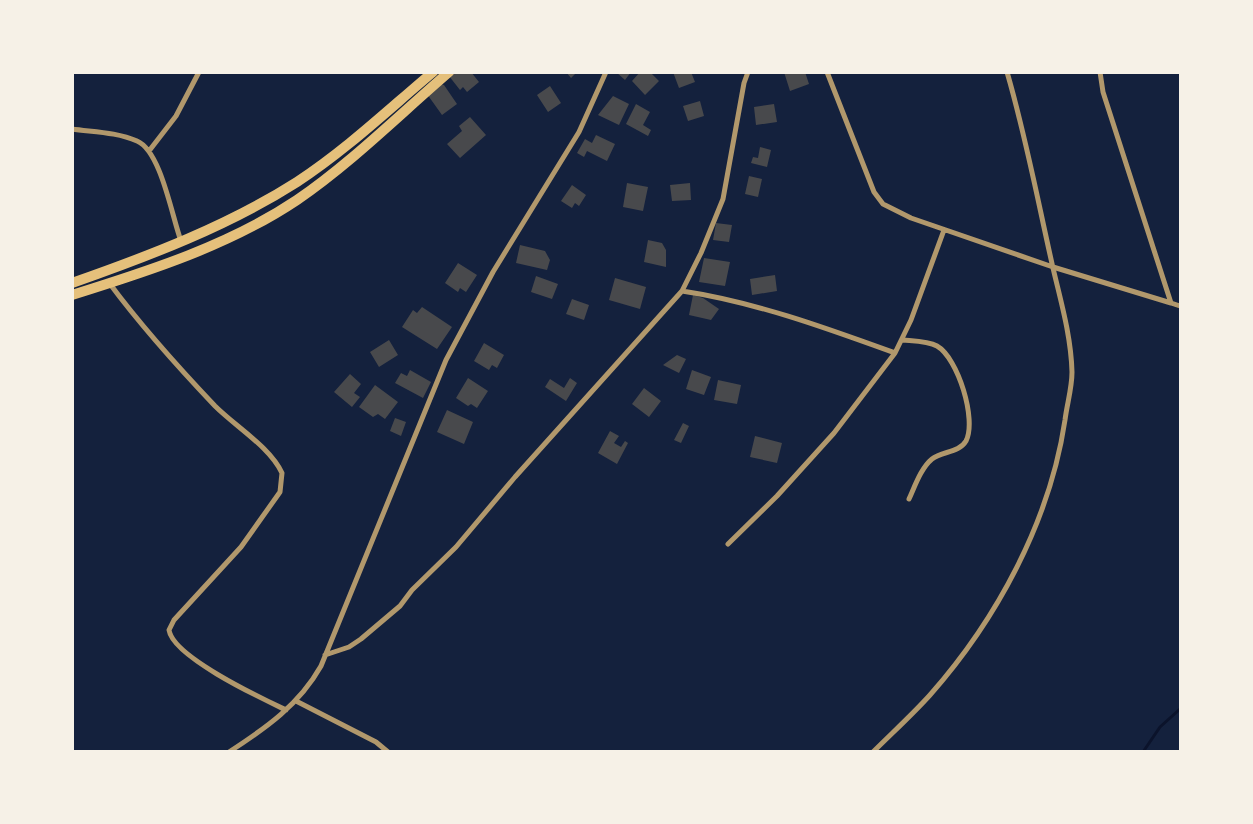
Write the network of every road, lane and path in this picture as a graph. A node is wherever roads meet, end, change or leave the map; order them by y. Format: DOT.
graph roads {
  1 [pos="199,72"];
  2 [pos="433,72"];
  3 [pos="448,72"];
  4 [pos="606,72"];
  5 [pos="748,72"];
  6 [pos="827,72"];
  7 [pos="1007,72"];
  8 [pos="1100,72"];
  9 [pos="72,129"];
  10 [pos="150,151"];
  11 [pos="944,230"];
  12 [pos="181,241"];
  13 [pos="1053,268"];
  14 [pos="72,283"];
  15 [pos="110,283"];
  16 [pos="682,291"];
  17 [pos="72,295"];
  18 [pos="1171,303"];
  19 [pos="1180,306"];
  20 [pos="903,340"];
  21 [pos="895,354"];
  22 [pos="909,499"];
  23 [pos="728,544"];
  24 [pos="325,656"];
  25 [pos="296,701"];
  26 [pos="286,710"];
  27 [pos="228,752"];
  28 [pos="388,752"];
  29 [pos="874,752"];
  1 -- 10 [label="street"];
  2 -- 12 [label="main road"];
  3 -- 15 [label="main road"];
  4 -- 24 [label="street"];
  5 -- 16 [label="street"];
  6 -- 11 [label="street"];
  7 -- 13 [label="street"];
  8 -- 18 [label="street"];
  9 -- 10 [label="street"];
  10 -- 12 [label="street"];
  11 -- 13 [label="street"];
  11 -- 20 [label="street"];
  12 -- 14 [label="main road"];
  13 -- 18 [label="street"];
  13 -- 29 [label="street"];
  15 -- 17 [label="main road"];
  15 -- 26 [label="street"];
  16 -- 21 [label="street"];
  16 -- 24 [label="street"];
  18 -- 19 [label="street"];
  20 -- 21 [label="street"];
  20 -- 22 [label="street"];
  21 -- 23 [label="street"];
  24 -- 25 [label="street"];
  25 -- 26 [label="street"];
  25 -- 28 [label="street"];
  26 -- 27 [label="street"];
}
